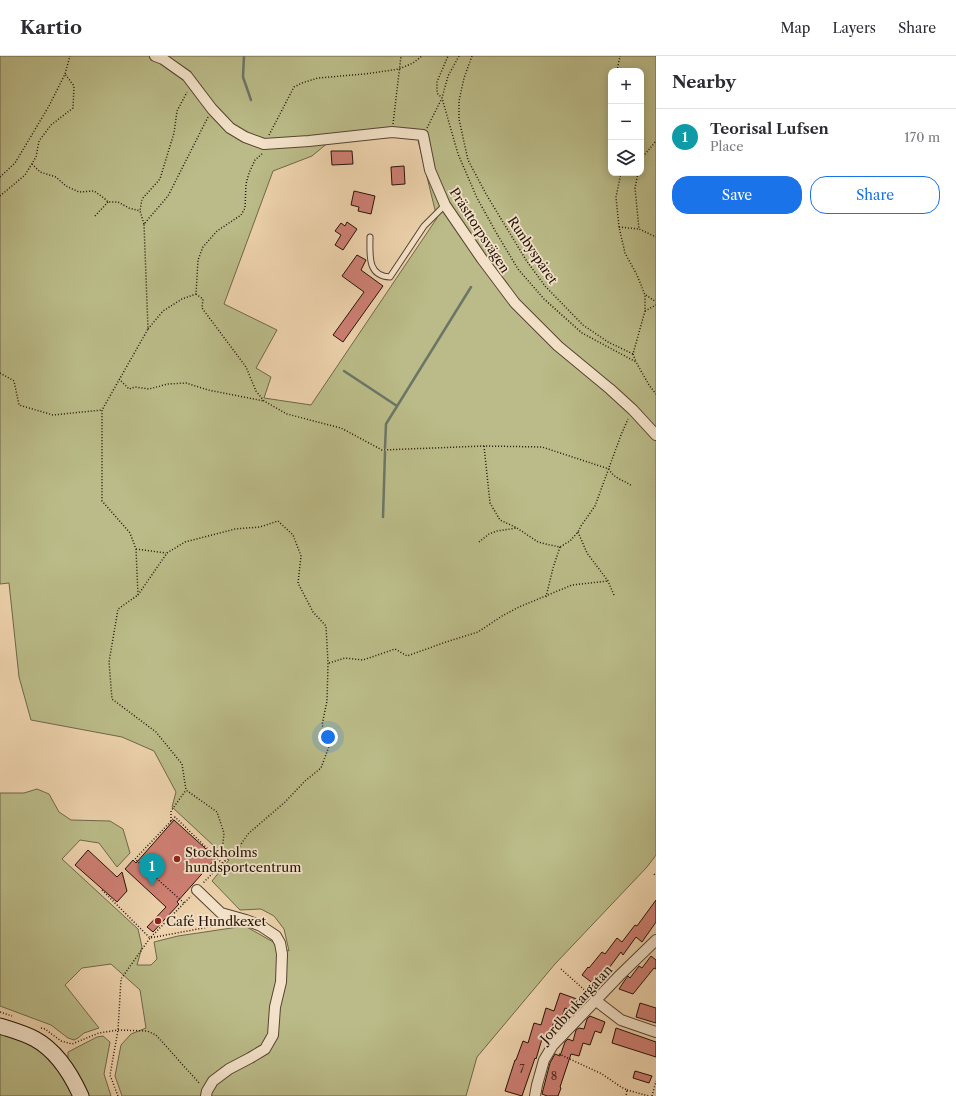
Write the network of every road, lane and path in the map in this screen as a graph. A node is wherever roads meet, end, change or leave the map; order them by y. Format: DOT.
graph roads {
  1 [pos="70,56"];
  2 [pos="155,56"];
  3 [pos="401,56"];
  4 [pos="422,56"];
  5 [pos="448,56"];
  6 [pos="459,56"];
  7 [pos="472,56"];
  8 [pos="620,56"];
  9 [pos="618,68"];
  10 [pos="400,69"];
  11 [pos="65,74"];
  12 [pos="192,83"];
  13 [pos="442,98"];
  14 [pos="212,109"];
  15 [pos="392,132"];
  16 [pos="424,135"];
  17 [pos="656,141"];
  18 [pos="264,144"];
  19 [pos="644,155"];
  20 [pos="32,164"];
  21 [pos="620,176"];
  22 [pos="637,176"];
  23 [pos="0,177"];
  24 [pos="0,196"];
  25 [pos="108,202"];
  26 [pos="445,205"];
  27 [pos="140,211"];
  28 [pos="95,216"];
  29 [pos="144,224"];
  30 [pos="619,227"];
  31 [pos="639,229"];
  32 [pos="370,237"];
  33 [pos="656,237"];
  34 [pos="196,294"];
  35 [pos="645,295"];
  36 [pos="656,302"];
  37 [pos="656,305"];
  38 [pos="644,311"];
  39 [pos="148,329"];
  40 [pos="633,354"];
  41 [pos="636,362"];
  42 [pos="0,373"];
  43 [pos="119,379"];
  44 [pos="656,394"];
  45 [pos="264,401"];
  46 [pos="102,410"];
  47 [pos="633,410"];
  48 [pos="656,435"];
  49 [pos="484,446"];
  50 [pos="609,469"];
  51 [pos="632,486"];
  52 [pos="517,528"];
  53 [pos="578,532"];
  54 [pos="479,542"];
  55 [pos="560,547"];
  56 [pos="136,549"];
  57 [pos="167,553"];
  58 [pos="608,581"];
  59 [pos="138,595"];
  60 [pos="614,595"];
  61 [pos="546,596"];
  62 [pos="328,663"];
  63 [pos="186,790"];
  64 [pos="170,821"];
  65 [pos="225,861"];
  66 [pos="223,863"];
  67 [pos="102,890"];
  68 [pos="197,890"];
  69 [pos="184,903"];
  70 [pos="246,920"];
  71 [pos="150,938"];
  72 [pos="656,940"];
  73 [pos="561,969"];
  74 [pos="595,1000"];
  75 [pos="0,1012"];
  76 [pos="17,1019"];
  77 [pos="0,1026"];
  78 [pos="37,1027"];
  79 [pos="118,1030"];
  80 [pos="656,1032"];
  81 [pos="550,1050"];
  82 [pos="656,1081"];
  83 [pos="628,1090"];
  84 [pos="207,1093"];
  85 [pos="81,1096"];
  86 [pos="118,1096"];
  87 [pos="535,1096"];
  88 [pos="626,1096"];
  89 [pos="649,1096"];
  90 [pos="652,1096"];
  1 -- 11 [label="path"];
  2 -- 12 [label="street"];
  3 -- 10 [label="path"];
  4 -- 10 [label="path"];
  5 -- 13 [label="path, Runbyspåret"];
  6 -- 13 [label="path"];
  7 -- 40 [label="path, Runbyspåret"];
  8 -- 9 [label="path"];
  10 -- 15 [label="path"];
  10 -- 18 [label="path"];
  11 -- 20 [label="path"];
  11 -- 23 [label="path"];
  12 -- 14 [label="street"];
  12 -- 27 [label="path"];
  13 -- 16 [label="path"];
  13 -- 41 [label="path, Runbyspåret"];
  14 -- 18 [label="street"];
  14 -- 29 [label="path"];
  15 -- 16 [label="street"];
  15 -- 18 [label="street"];
  16 -- 26 [label="street, Prästtorpsvägen"];
  17 -- 19 [label="path"];
  18 -- 34 [label="path"];
  20 -- 24 [label="path"];
  20 -- 25 [label="path"];
  21 -- 30 [label="path"];
  22 -- 31 [label="path"];
  25 -- 27 [label="path"];
  25 -- 28 [label="path"];
  26 -- 32 [label="lane"];
  26 -- 47 [label="street, Prästtorpsvägen"];
  27 -- 29 [label="path"];
  29 -- 39 [label="path"];
  30 -- 31 [label="path"];
  30 -- 35 [label="path"];
  31 -- 33 [label="path"];
  34 -- 39 [label="path"];
  34 -- 45 [label="path"];
  35 -- 36 [label="path"];
  35 -- 38 [label="path"];
  37 -- 38 [label="path"];
  38 -- 40 [label="path"];
  39 -- 43 [label="path"];
  40 -- 41 [label="path"];
  41 -- 44 [label="path"];
  42 -- 46 [label="path"];
  43 -- 45 [label="path"];
  43 -- 46 [label="path"];
  45 -- 49 [label="path"];
  46 -- 56 [label="path"];
  47 -- 48 [label="street, Prästtorpsvägen"];
  47 -- 50 [label="path"];
  49 -- 50 [label="path"];
  49 -- 52 [label="path"];
  50 -- 51 [label="path"];
  50 -- 53 [label="path"];
  52 -- 54 [label="path"];
  52 -- 55 [label="path"];
  53 -- 55 [label="path"];
  53 -- 58 [label="path"];
  55 -- 61 [label="path"];
  56 -- 57 [label="path"];
  56 -- 59 [label="path"];
  57 -- 59 [label="path"];
  57 -- 62 [label="path"];
  58 -- 60 [label="path"];
  58 -- 61 [label="path"];
  59 -- 63 [label="path"];
  61 -- 62 [label="path"];
  62 -- 65 [label="path"];
  63 -- 64 [label="path"];
  63 -- 65 [label="path"];
  64 -- 66 [label="path"];
  64 -- 69 [label="path"];
  65 -- 66 [label="path"];
  66 -- 68 [label="path"];
  67 -- 71 [label="path"];
  68 -- 69 [label="path"];
  68 -- 70 [label="street"];
  69 -- 71 [label="path"];
  70 -- 71 [label="path"];
  70 -- 84 [label="street"];
  71 -- 79 [label="path"];
  72 -- 74 [label="street, Jordbrukargatan"];
  73 -- 74 [label="path"];
  74 -- 80 [label="street"];
  74 -- 81 [label="street, Jordbrukargatan"];
  75 -- 76 [label="path"];
  77 -- 85 [label="street"];
  78 -- 79 [label="path"];
  79 -- 84 [label="path"];
  79 -- 86 [label="path"];
  81 -- 83 [label="path"];
  81 -- 87 [label="street, Jordbrukargatan"];
  82 -- 90 [label="path"];
  83 -- 88 [label="path"];
  83 -- 89 [label="path"];
}
